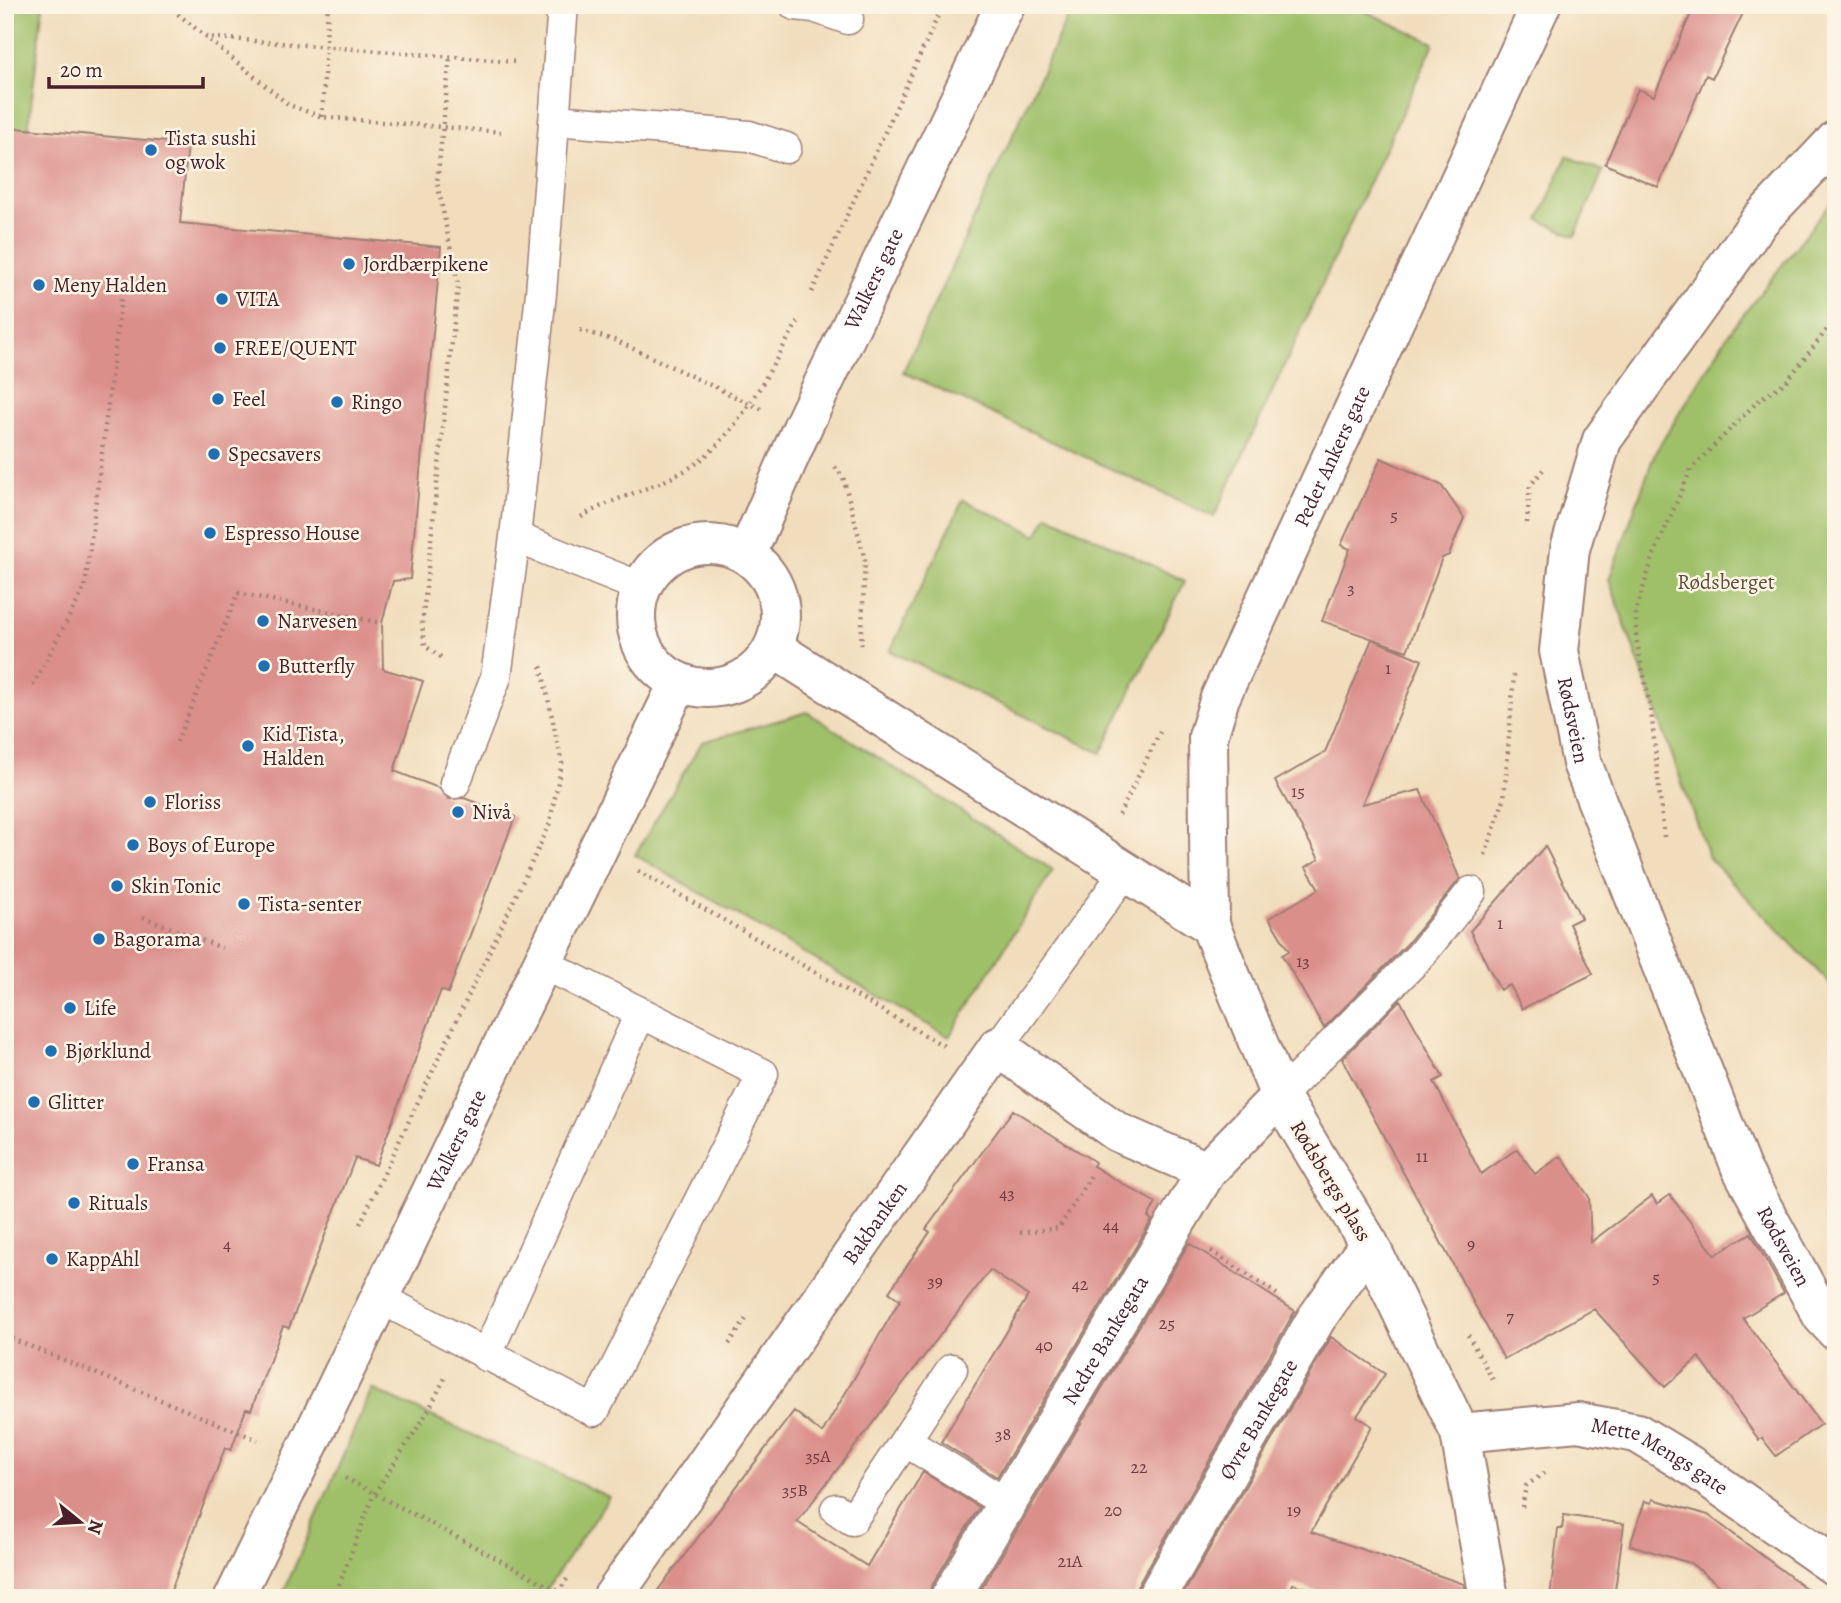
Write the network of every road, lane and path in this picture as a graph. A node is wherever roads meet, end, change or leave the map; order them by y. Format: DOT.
graph roads {
  1 [pos="167,5"];
  2 [pos="327,5"];
  3 [pos="563,5"];
  4 [pos="795,5"];
  5 [pos="943,5"];
  6 [pos="1005,5"];
  7 [pos="1541,5"];
  8 [pos="848,19"];
  9 [pos="204,37"];
  10 [pos="325,46"];
  11 [pos="450,57"];
  12 [pos="521,62"];
  13 [pos="322,117"];
  14 [pos="555,120"];
  15 [pos="444,127"];
  16 [pos="501,132"];
  17 [pos="1836,140"];
  18 [pos="786,148"];
  19 [pos="811,294"];
  20 [pos="121,299"];
  21 [pos="801,317"];
  22 [pos="1836,318"];
  23 [pos="572,328"];
  24 [pos="748,403"];
  25 [pos="802,428"];
  26 [pos="515,537"];
  27 [pos="555,554"];
  28 [pos="747,554"];
  29 [pos="640,587"];
  30 [pos="382,623"];
  31 [pos="773,648"];
  32 [pos="861,653"];
  33 [pos="441,657"];
  34 [pos="541,664"];
  35 [pos="678,682"];
  36 [pos="33,685"];
  37 [pos="177,742"];
  38 [pos="455,783"];
  39 [pos="600,849"];
  40 [pos="1664,849"];
  41 [pos="1125,872"];
  42 [pos="1471,892"];
  43 [pos="143,917"];
  44 [pos="1210,925"];
  45 [pos="222,948"];
  46 [pos="544,964"];
  47 [pos="640,1014"];
  48 [pos="988,1061"];
  49 [pos="1280,1096"];
  50 [pos="1094,1170"];
  51 [pos="1207,1171"];
  52 [pos="359,1227"];
  53 [pos="1020,1233"];
  54 [pos="1369,1244"];
  55 [pos="1209,1250"];
  56 [pos="382,1299"];
  57 [pos="1316,1320"];
  58 [pos="1836,1331"];
  59 [pos="5,1336"];
  60 [pos="474,1350"];
  61 [pos="952,1369"];
  62 [pos="263,1428"];
  63 [pos="1460,1433"];
  64 [pos="257,1440"];
  65 [pos="905,1441"];
  66 [pos="252,1452"];
  67 [pos="1546,1472"];
  68 [pos="338,1475"];
  69 [pos="374,1494"];
  70 [pos="1007,1504"];
  71 [pos="836,1509"];
  72 [pos="1521,1511"];
  73 [pos="1836,1567"];
  74 [pos="234,1598"];
  75 [pos="334,1598"];
  76 [pos="570,1598"];
  77 [pos="612,1598"];
  78 [pos="950,1598"];
  79 [pos="1156,1598"];
  80 [pos="1489,1598"];
  1 -- 9 [label="path"];
  2 -- 10 [label="path"];
  3 -- 14 [label="lane"];
  4 -- 8 [label="lane"];
  5 -- 19 [label="path"];
  6 -- 25 [label="street, Walkers gate"];
  7 -- 44 [label="street, Peder Ankers gate"];
  9 -- 10 [label="path"];
  9 -- 13 [label="path"];
  10 -- 11 [label="path"];
  10 -- 13 [label="path"];
  11 -- 12 [label="path"];
  11 -- 15 [label="path"];
  13 -- 15 [label="path"];
  14 -- 18 [label="lane"];
  14 -- 26 [label="lane"];
  15 -- 16 [label="path"];
  15 -- 33 [label="path"];
  17 -- 58 [label="street, Rødsveien"];
  20 -- 36 [label="path"];
  21 -- 24 [label="path"];
  22 -- 40 [label="path"];
  23 -- 24 [label="path"];
  24 -- 25 [label="path"];
  24 -- 27 [label="path"];
  25 -- 28 [label="street, Walkers gate"];
  25 -- 32 [label="path"];
  26 -- 27 [label="lane"];
  26 -- 38 [label="lane"];
  27 -- 29 [label="lane"];
  28 -- 29 [label="street"];
  28 -- 31 [label="street"];
  29 -- 35 [label="street"];
  30 -- 37 [label="path"];
  31 -- 35 [label="street"];
  31 -- 41 [label="street"];
  34 -- 52 [label="path"];
  35 -- 39 [label="street, Walkers gate"];
  39 -- 46 [label="street, Walkers gate"];
  39 -- 48 [label="path"];
  41 -- 44 [label="street"];
  41 -- 48 [label="lane"];
  42 -- 49 [label="lane"];
  43 -- 45 [label="path"];
  44 -- 49 [label="street, Rødsbergs plass"];
  46 -- 47 [label="lane"];
  46 -- 56 [label="street, Walkers gate"];
  47 -- 60 [label="lane"];
  47 -- 60 [label="lane"];
  48 -- 51 [label="street"];
  48 -- 77 [label="street, Bakbanken"];
  49 -- 51 [label="street, Nedre Bankegata"];
  49 -- 54 [label="street, Rødsbergs plass"];
  50 -- 53 [label="path"];
  51 -- 70 [label="street, Nedre Bankegata"];
  54 -- 57 [label="street, Øvre Bankegate"];
  54 -- 63 [label="street, Rødsbergs plass"];
  55 -- 57 [label="path"];
  56 -- 60 [label="lane"];
  56 -- 74 [label="street, Walkers gate"];
  57 -- 79 [label="street, Øvre Bankegate"];
  59 -- 64 [label="path"];
  60 -- 69 [label="path"];
  61 -- 65 [label="lane"];
  62 -- 64 [label="path"];
  63 -- 73 [label="street, Mette Mengs gate"];
  63 -- 80 [label="street, Rødsbergs plass"];
  64 -- 66 [label="path"];
  65 -- 70 [label="lane"];
  65 -- 71 [label="lane"];
  67 -- 72 [label="path"];
  68 -- 69 [label="path"];
  69 -- 75 [label="path"];
  69 -- 76 [label="path"];
  70 -- 78 [label="street, Nedre Bankegata"];
}
